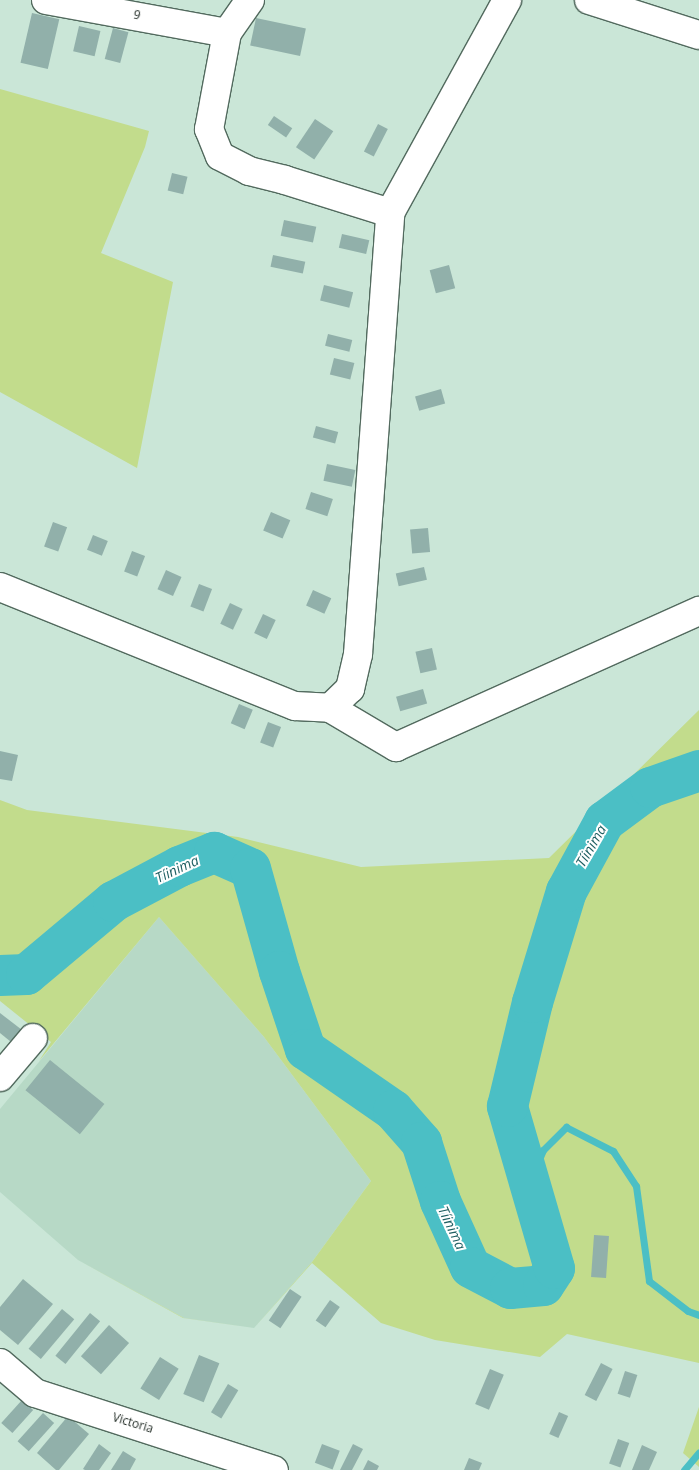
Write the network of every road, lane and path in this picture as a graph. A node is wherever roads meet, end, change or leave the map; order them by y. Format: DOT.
graph roads {
  1 [pos="46,0"];
  2 [pos="250,0"];
  3 [pos="508,0"];
  4 [pos="589,0"];
  5 [pos="227,33"];
  6 [pos="699,35"];
  7 [pos="390,213"];
  8 [pos="0,587"];
  9 [pos="699,611"];
  10 [pos="330,708"];
  11 [pos="33,1038"];
  12 [pos="0,1078"];
  13 [pos="0,1362"];
  14 [pos="274,1470"];
  1 -- 5 [label="street, 9"];
  2 -- 5 [label="street"];
  3 -- 7 [label="street"];
  4 -- 6 [label="street"];
  5 -- 7 [label="street"];
  7 -- 10 [label="street"];
  8 -- 10 [label="street"];
  9 -- 10 [label="street"];
  11 -- 12 [label="street"];
  13 -- 14 [label="street, Victoria"];
}
